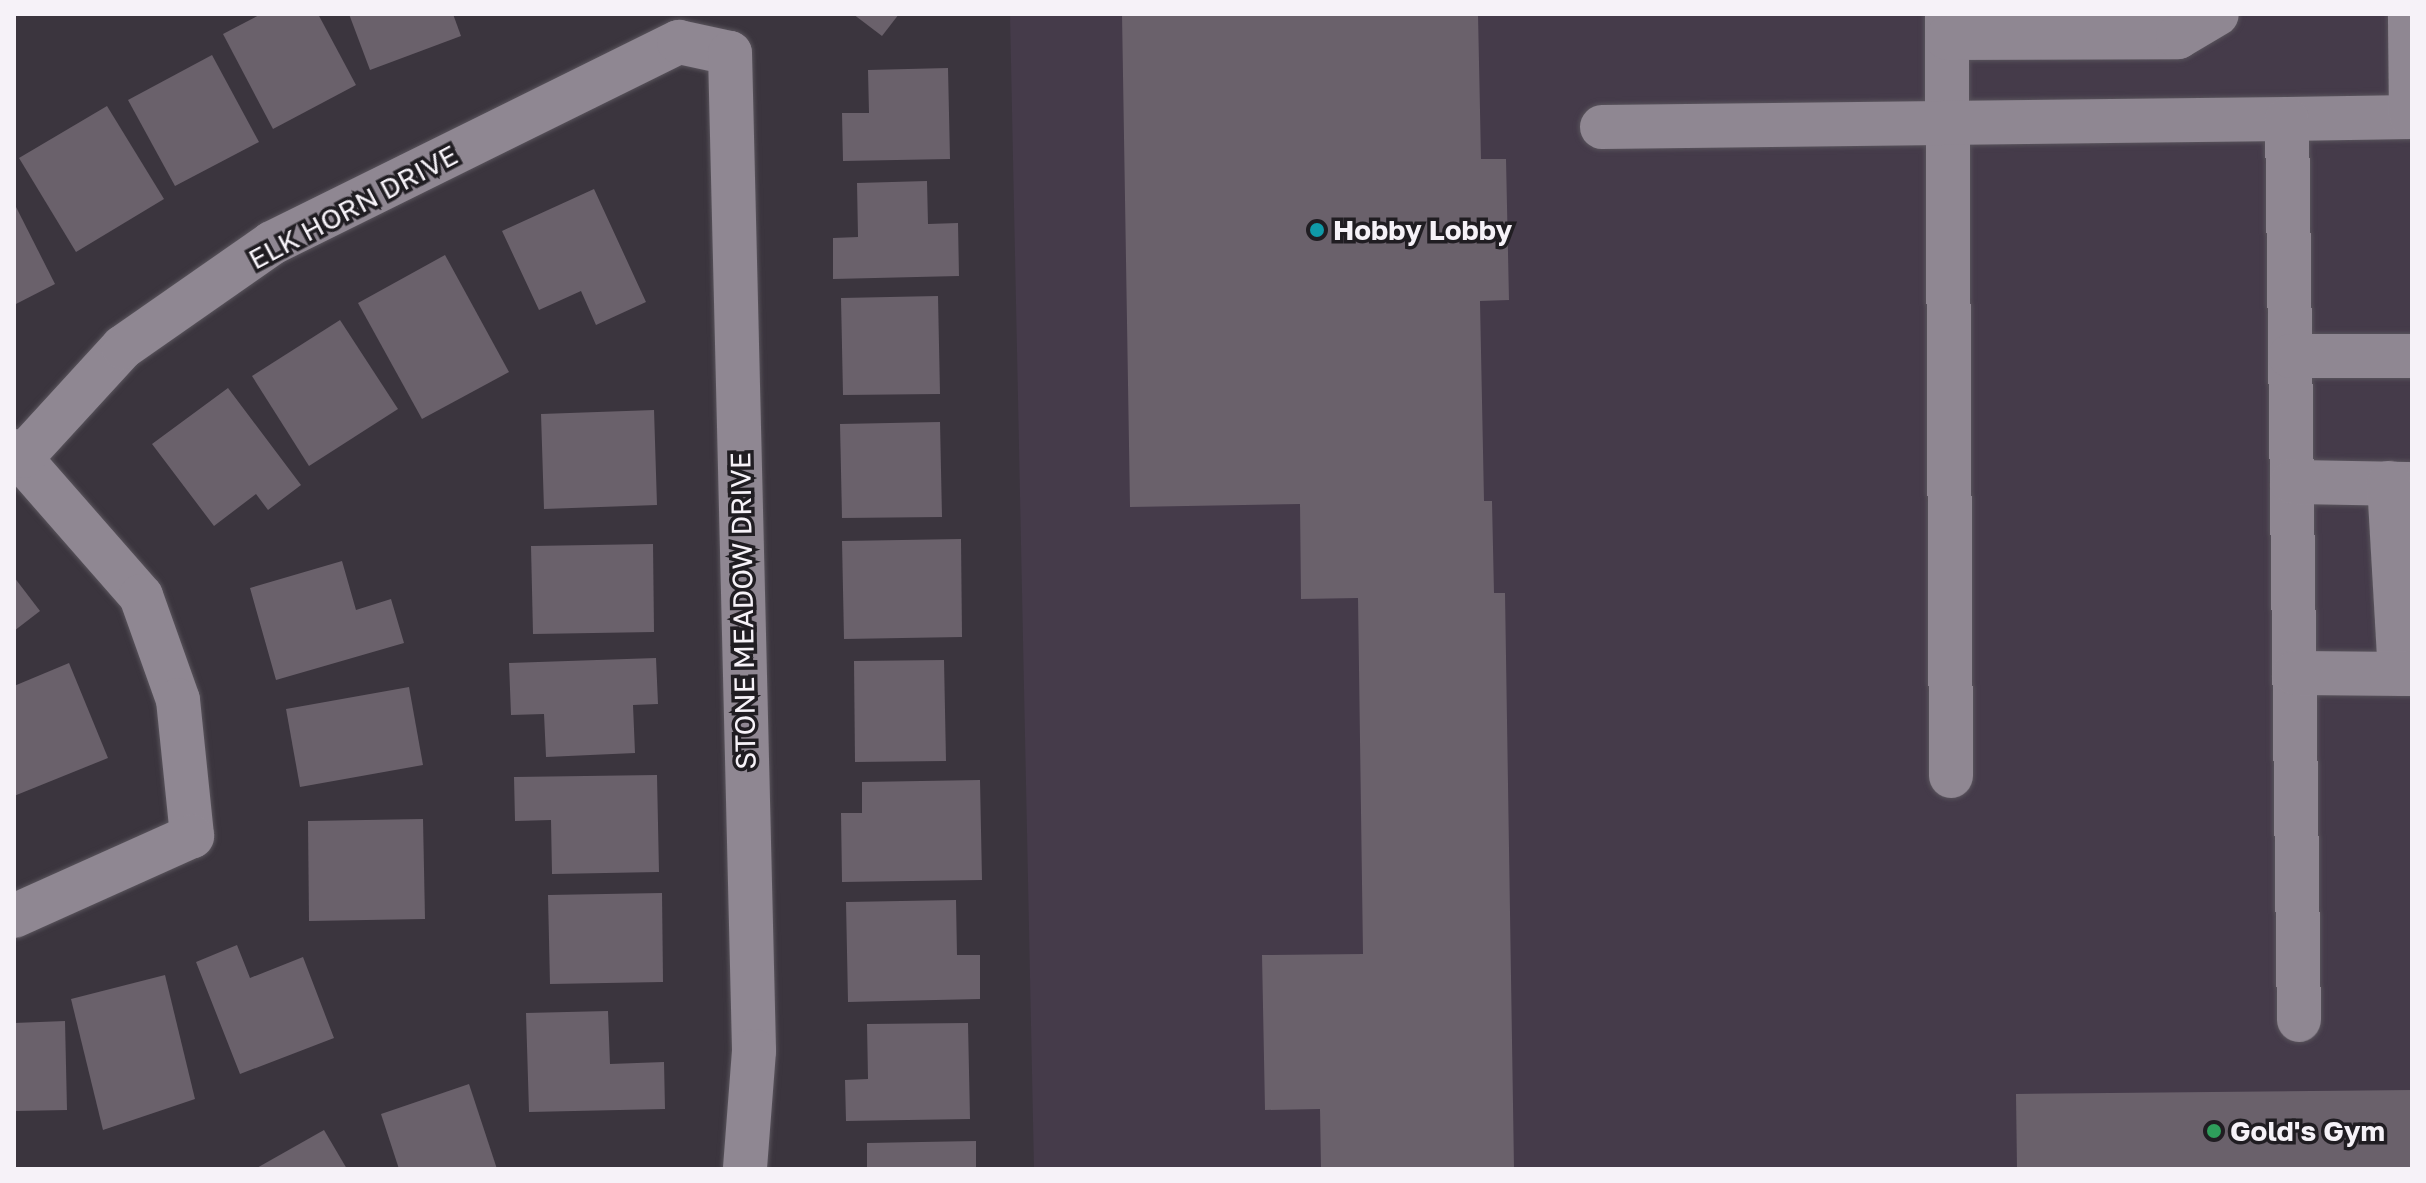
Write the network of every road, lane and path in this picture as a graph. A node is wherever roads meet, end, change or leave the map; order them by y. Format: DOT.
graph roads {
  1 [pos="2217,14"];
  2 [pos="2055,22"];
  3 [pos="1947,26"];
  4 [pos="2411,29"];
  5 [pos="730,53"];
  6 [pos="2412,117"];
  7 [pos="2287,119"];
  8 [pos="1944,122"];
  9 [pos="1602,127"];
  10 [pos="2290,356"];
  11 [pos="2412,356"];
  12 [pos="18,454"];
  13 [pos="2292,482"];
  14 [pos="2400,484"];
  15 [pos="2294,673"];
  16 [pos="2406,674"];
  17 [pos="1951,776"];
  18 [pos="14,916"];
  19 [pos="2299,1020"];
  20 [pos="745,1169"];
  1 -- 2 [label="street"];
  2 -- 3 [label="street"];
  3 -- 8 [label="street"];
  4 -- 6 [label="street"];
  5 -- 12 [label="street, ELK HORN DRIVE"];
  5 -- 20 [label="street, STONE MEADOW DRIVE"];
  6 -- 7 [label="street"];
  7 -- 8 [label="street"];
  7 -- 10 [label="street"];
  8 -- 9 [label="street"];
  8 -- 17 [label="street"];
  10 -- 11 [label="street"];
  10 -- 13 [label="street"];
  12 -- 18 [label="street"];
  13 -- 14 [label="street"];
  13 -- 15 [label="street"];
  14 -- 16 [label="street"];
  15 -- 16 [label="street"];
  15 -- 19 [label="street"];
}
